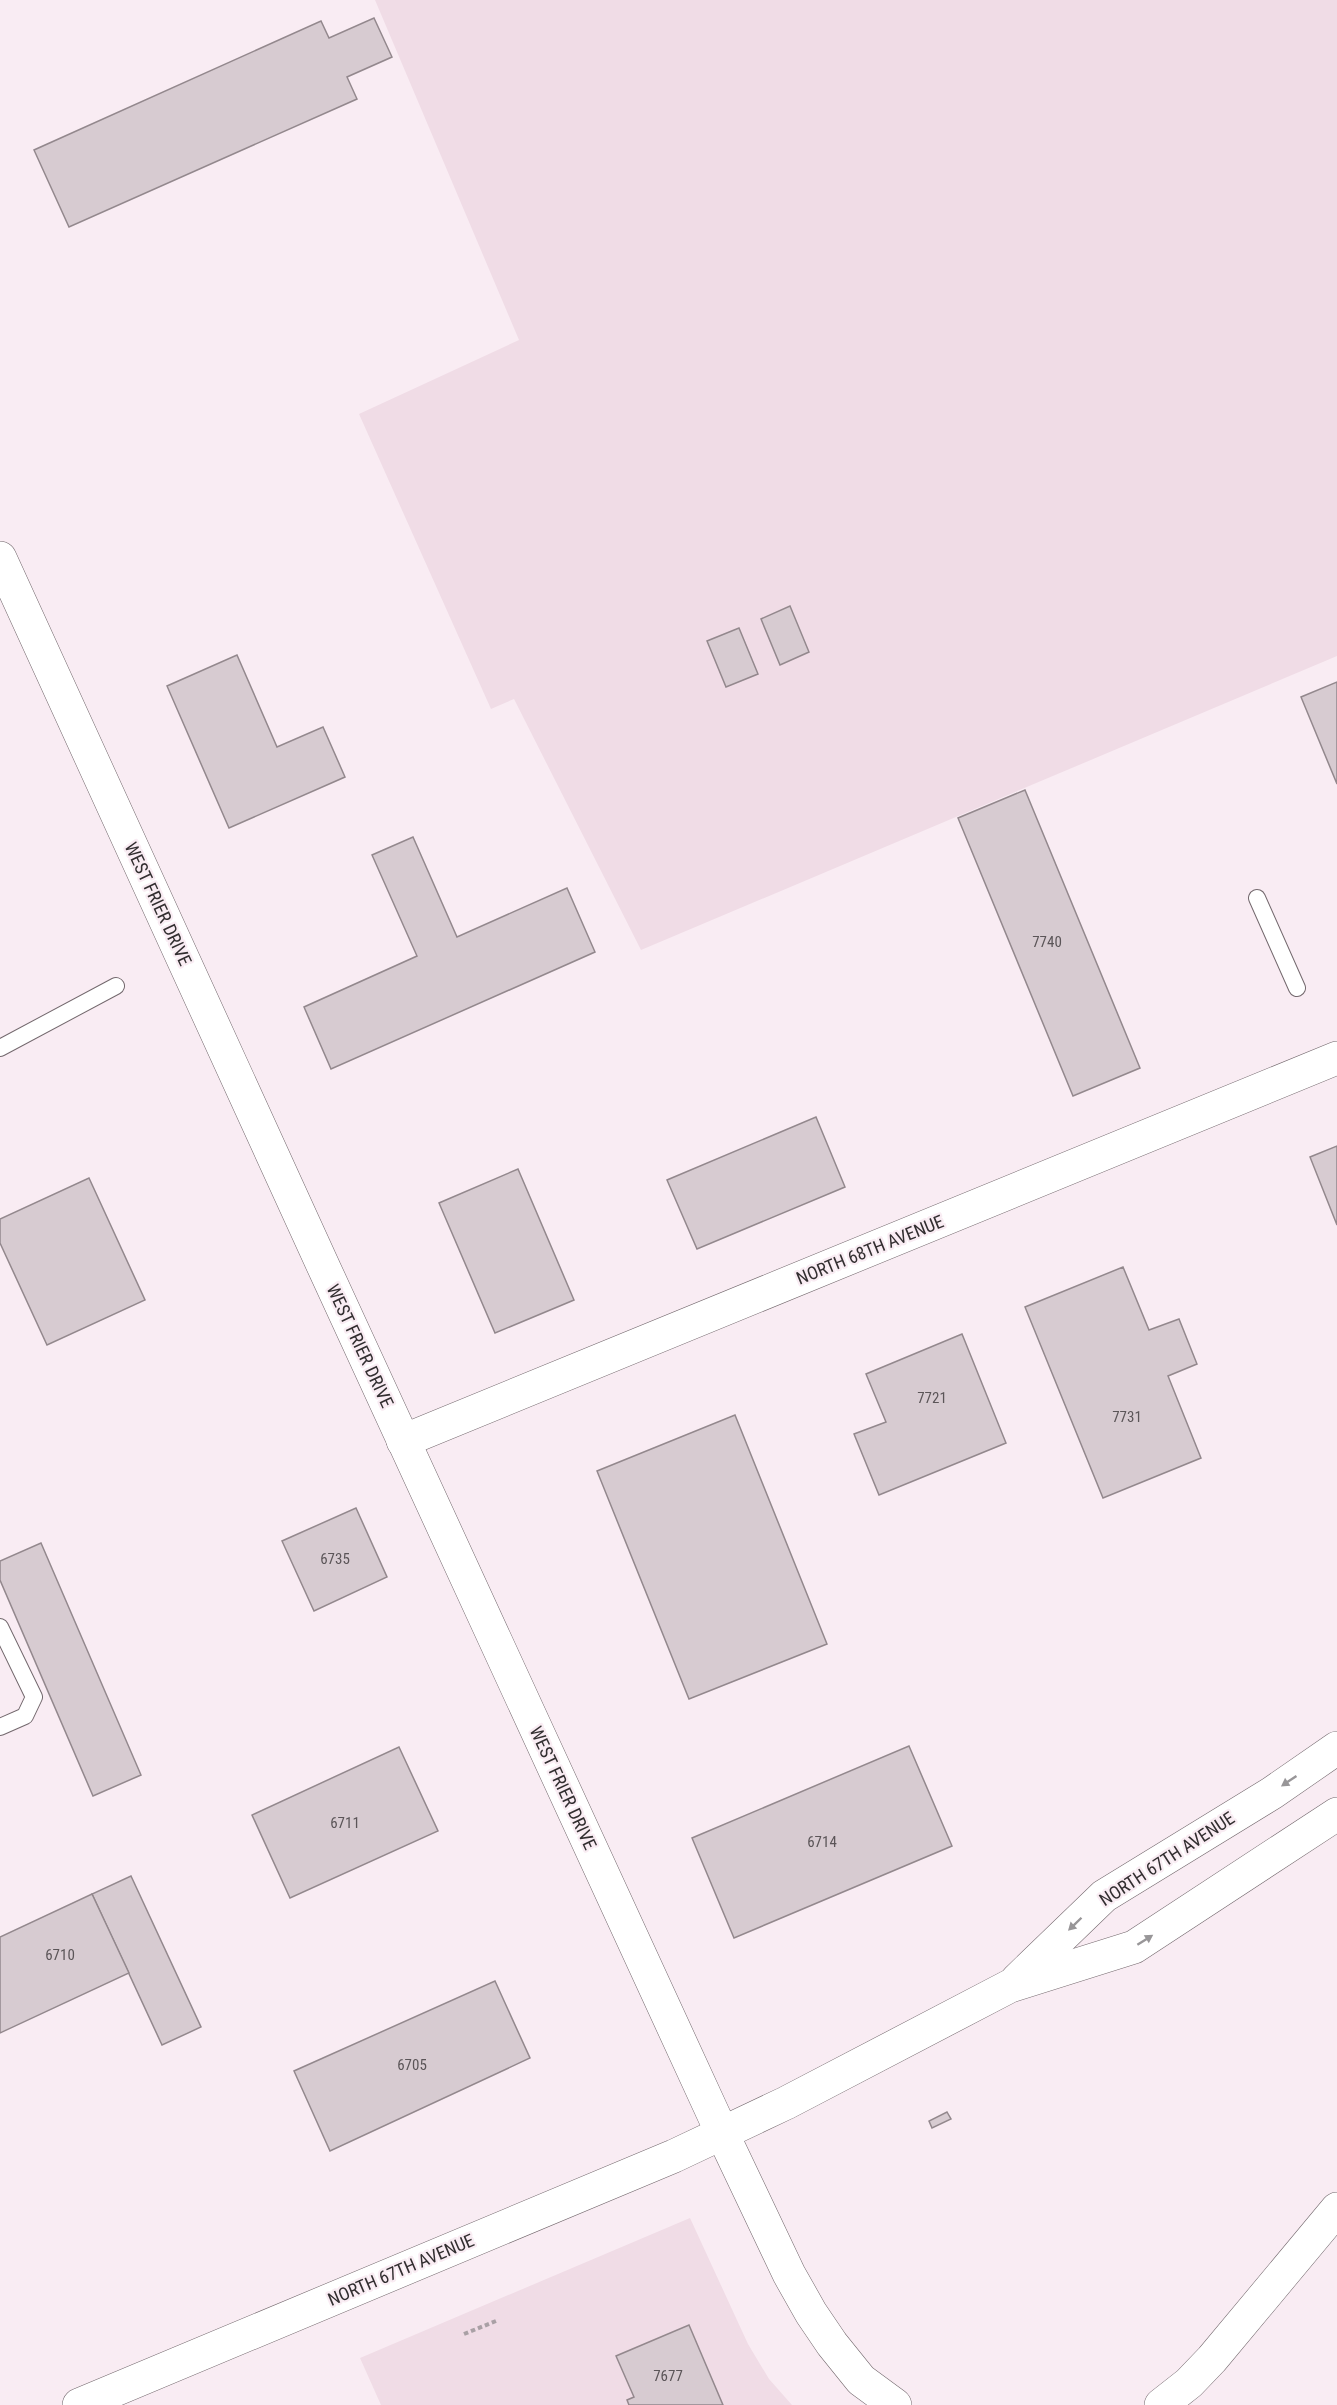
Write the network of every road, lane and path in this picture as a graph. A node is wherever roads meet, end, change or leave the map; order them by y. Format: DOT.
graph roads {
  1 [pos="0,558"];
  2 [pos="1257,898"];
  3 [pos="116,986"];
  4 [pos="1297,988"];
  5 [pos="0,1048"];
  6 [pos="1337,1058"];
  7 [pos="404,1442"];
  8 [pos="0,1627"];
  9 [pos="0,1728"];
  10 [pos="1337,1748"];
  11 [pos="1337,1814"];
  12 [pos="1010,1986"];
  13 [pos="722,2133"];
  14 [pos="1337,2209"];
  15 [pos="496,2321"];
  16 [pos="464,2334"];
  17 [pos="80,2405"];
  18 [pos="895,2405"];
  19 [pos="1162,2405"];
  1 -- 7 [label="street, WEST FRIER DRIVE"];
  2 -- 4 [label="lane"];
  3 -- 5 [label="lane"];
  6 -- 7 [label="street, NORTH 68TH AVENUE"];
  7 -- 13 [label="street, WEST FRIER DRIVE"];
  8 -- 9 [label="lane"];
  10 -- 12 [label="street, NORTH 67TH AVENUE, one-way"];
  12 -- 11 [label="street, NORTH 67TH AVENUE, one-way"];
  12 -- 13 [label="street, NORTH 67TH AVENUE"];
  13 -- 17 [label="street, NORTH 67TH AVENUE"];
  13 -- 18 [label="street"];
  14 -- 19 [label="street"];
  15 -- 16 [label="path"];
}
